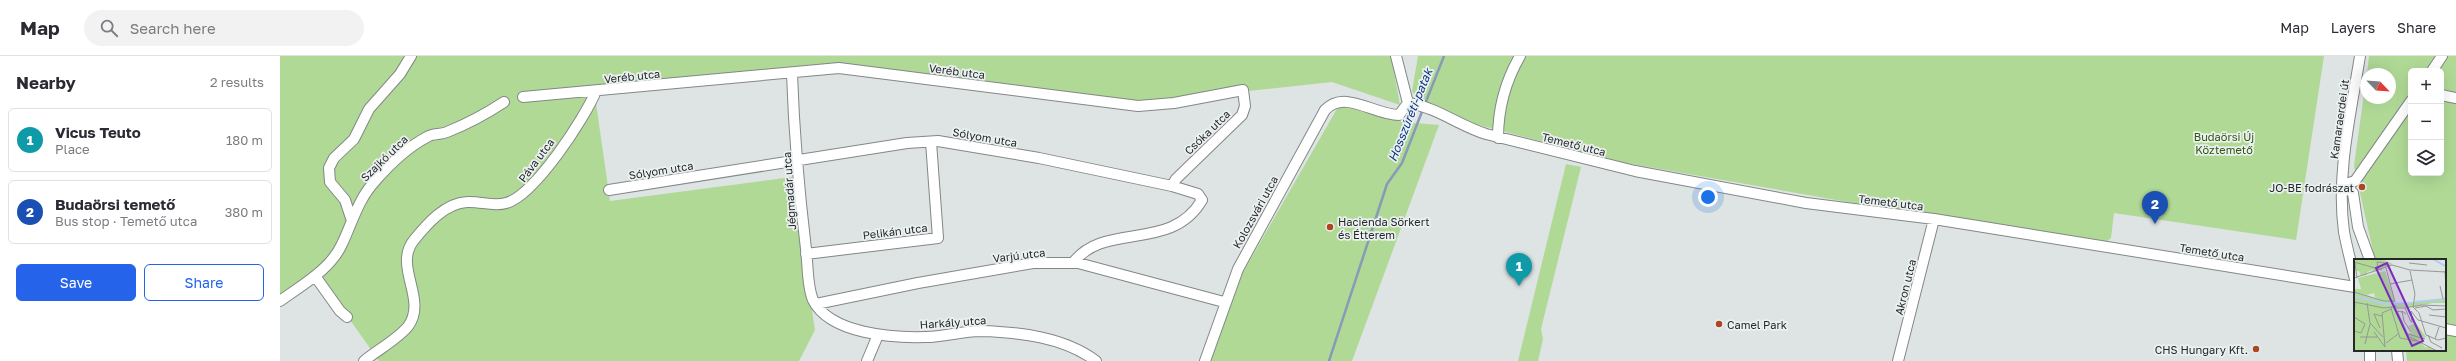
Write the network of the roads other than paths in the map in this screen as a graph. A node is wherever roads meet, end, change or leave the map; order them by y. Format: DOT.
graph roads {
  1 [pos="411,56"];
  2 [pos="1396,56"];
  3 [pos="1520,56"];
  4 [pos="2360,56"];
  5 [pos="2442,56"];
  6 [pos="2434,68"];
  7 [pos="792,74"];
  8 [pos="1243,90"];
  9 [pos="596,91"];
  10 [pos="2444,96"];
  11 [pos="523,97"];
  12 [pos="2456,98"];
  13 [pos="504,102"];
  14 [pos="1408,103"];
  15 [pos="2409,104"];
  16 [pos="1498,138"];
  17 [pos="931,142"];
  18 [pos="798,162"];
  19 [pos="1172,186"];
  20 [pos="2343,186"];
  21 [pos="609,190"];
  22 [pos="352,218"];
  23 [pos="1934,219"];
  24 [pos="806,254"];
  25 [pos="2370,259"];
  26 [pos="1072,263"];
  27 [pos="2354,275"];
  28 [pos="315,276"];
  29 [pos="2354,287"];
  30 [pos="280,301"];
  31 [pos="1224,302"];
  32 [pos="816,304"];
  33 [pos="347,316"];
  34 [pos="2446,329"];
  35 [pos="2456,331"];
  36 [pos="878,335"];
  37 [pos="2397,351"];
  38 [pos="364,361"];
  39 [pos="867,361"];
  40 [pos="1096,361"];
  41 [pos="1205,361"];
  42 [pos="1898,361"];
  43 [pos="2398,361"];
  1 -- 22 [label="street"];
  2 -- 14 [label="street"];
  3 -- 16 [label="street"];
  4 -- 20 [label="street, Kamaraerdei út"];
  5 -- 6 [label="street"];
  7 -- 8 [label="street, Veréb utca"];
  7 -- 9 [label="street, Veréb utca"];
  7 -- 18 [label="street, Jégmadár utca"];
  8 -- 19 [label="street, Csóka utca"];
  9 -- 11 [label="street, Veréb utca"];
  9 -- 38 [label="street, Páva utca"];
  10 -- 12 [label="street"];
  13 -- 22 [label="street, Szajkó utca"];
  14 -- 16 [label="street, Temető utca"];
  14 -- 31 [label="street, Kolozsvári utca"];
  15 -- 20 [label="street"];
  16 -- 23 [label="street, Temető utca"];
  17 -- 18 [label="street, Sólyom utca"];
  17 -- 19 [label="street, Sólyom utca"];
  17 -- 24 [label="street, Pelikán utca"];
  18 -- 21 [label="street, Sólyom utca"];
  18 -- 24 [label="street, Jégmadár utca"];
  19 -- 26 [label="street, Sólyom utca"];
  20 -- 25 [label="street"];
  20 -- 27 [label="street, Kamaraerdei út"];
  22 -- 28 [label="street, Szajkó utca"];
  23 -- 29 [label="street, Temető utca"];
  23 -- 42 [label="street, Akron utca"];
  24 -- 32 [label="street, Jégmadár utca"];
  26 -- 31 [label="street, Varjú utca"];
  26 -- 32 [label="street, Varjú utca"];
  28 -- 30 [label="street, Szajkó utca"];
  28 -- 33 [label="street"];
  31 -- 41 [label="street, Kolozsvári utca"];
  32 -- 36 [label="street, Harkály utca"];
  34 -- 35 [label="street"];
  36 -- 39 [label="street"];
  36 -- 40 [label="street, Harkály utca"];
  37 -- 43 [label="street"];
}
